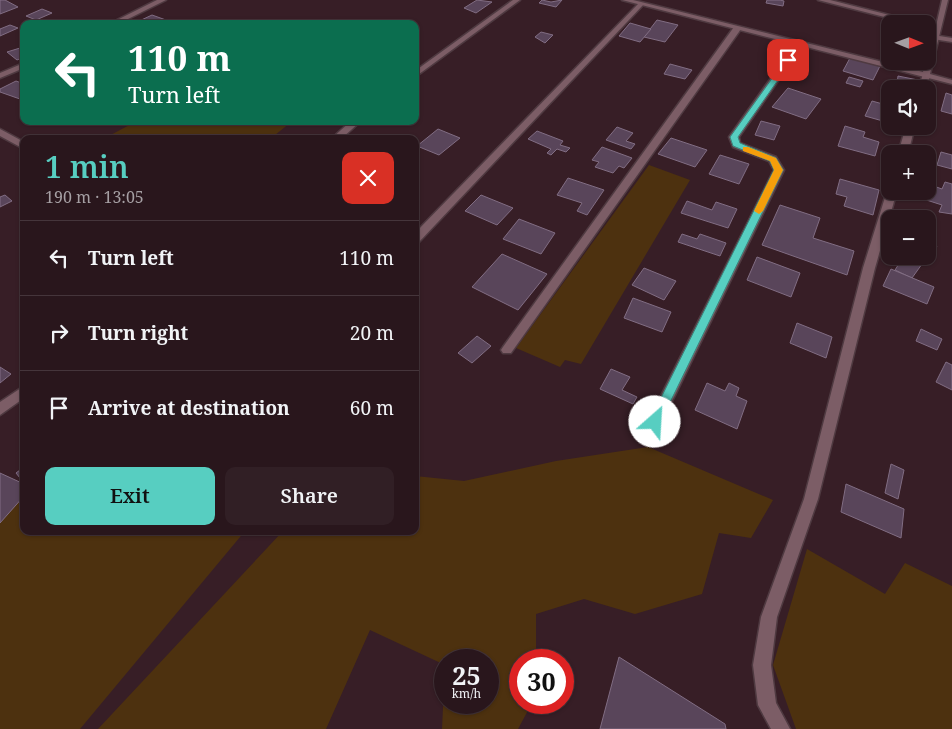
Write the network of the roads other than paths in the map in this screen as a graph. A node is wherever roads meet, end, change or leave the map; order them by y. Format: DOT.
graph roads {
  1 [pos="163,0"];
  2 [pos="517,0"];
  3 [pos="625,0"];
  4 [pos="821,0"];
  5 [pos="945,0"];
  6 [pos="641,4"];
  7 [pos="884,15"];
  8 [pos="120,20"];
  9 [pos="938,28"];
  10 [pos="737,29"];
  11 [pos="936,37"];
  12 [pos="952,40"];
  13 [pos="799,45"];
  14 [pos="20,67"];
  15 [pos="928,70"];
  16 [pos="419,72"];
  17 [pos="0,76"];
  18 [pos="926,76"];
  19 [pos="925,80"];
  20 [pos="952,82"];
  21 [pos="351,125"];
  22 [pos="0,132"];
  23 [pos="340,135"];
  24 [pos="20,144"];
  25 [pos="889,200"];
  26 [pos="419,236"];
  27 [pos="507,350"];
  28 [pos="20,393"];
  29 [pos="0,409"];
  30 [pos="655,422"];
  31 [pos="781,729"];
  1 -- 8 [label="street"];
  2 -- 16 [label="street"];
  3 -- 6 [label="street"];
  4 -- 7 [label="street"];
  5 -- 9 [label="street"];
  6 -- 10 [label="street"];
  6 -- 26 [label="street"];
  9 -- 11 [label="street"];
  10 -- 13 [label="street"];
  10 -- 27 [label="street"];
  11 -- 12 [label="street"];
  13 -- 18 [label="street"];
  13 -- 30 [label="street"];
  14 -- 17 [label="street"];
  15 -- 18 [label="street"];
  18 -- 19 [label="street"];
  18 -- 20 [label="street"];
  21 -- 23 [label="street"];
  22 -- 24 [label="street"];
  25 -- 31 [label="street"];
  28 -- 29 [label="street"];
}
